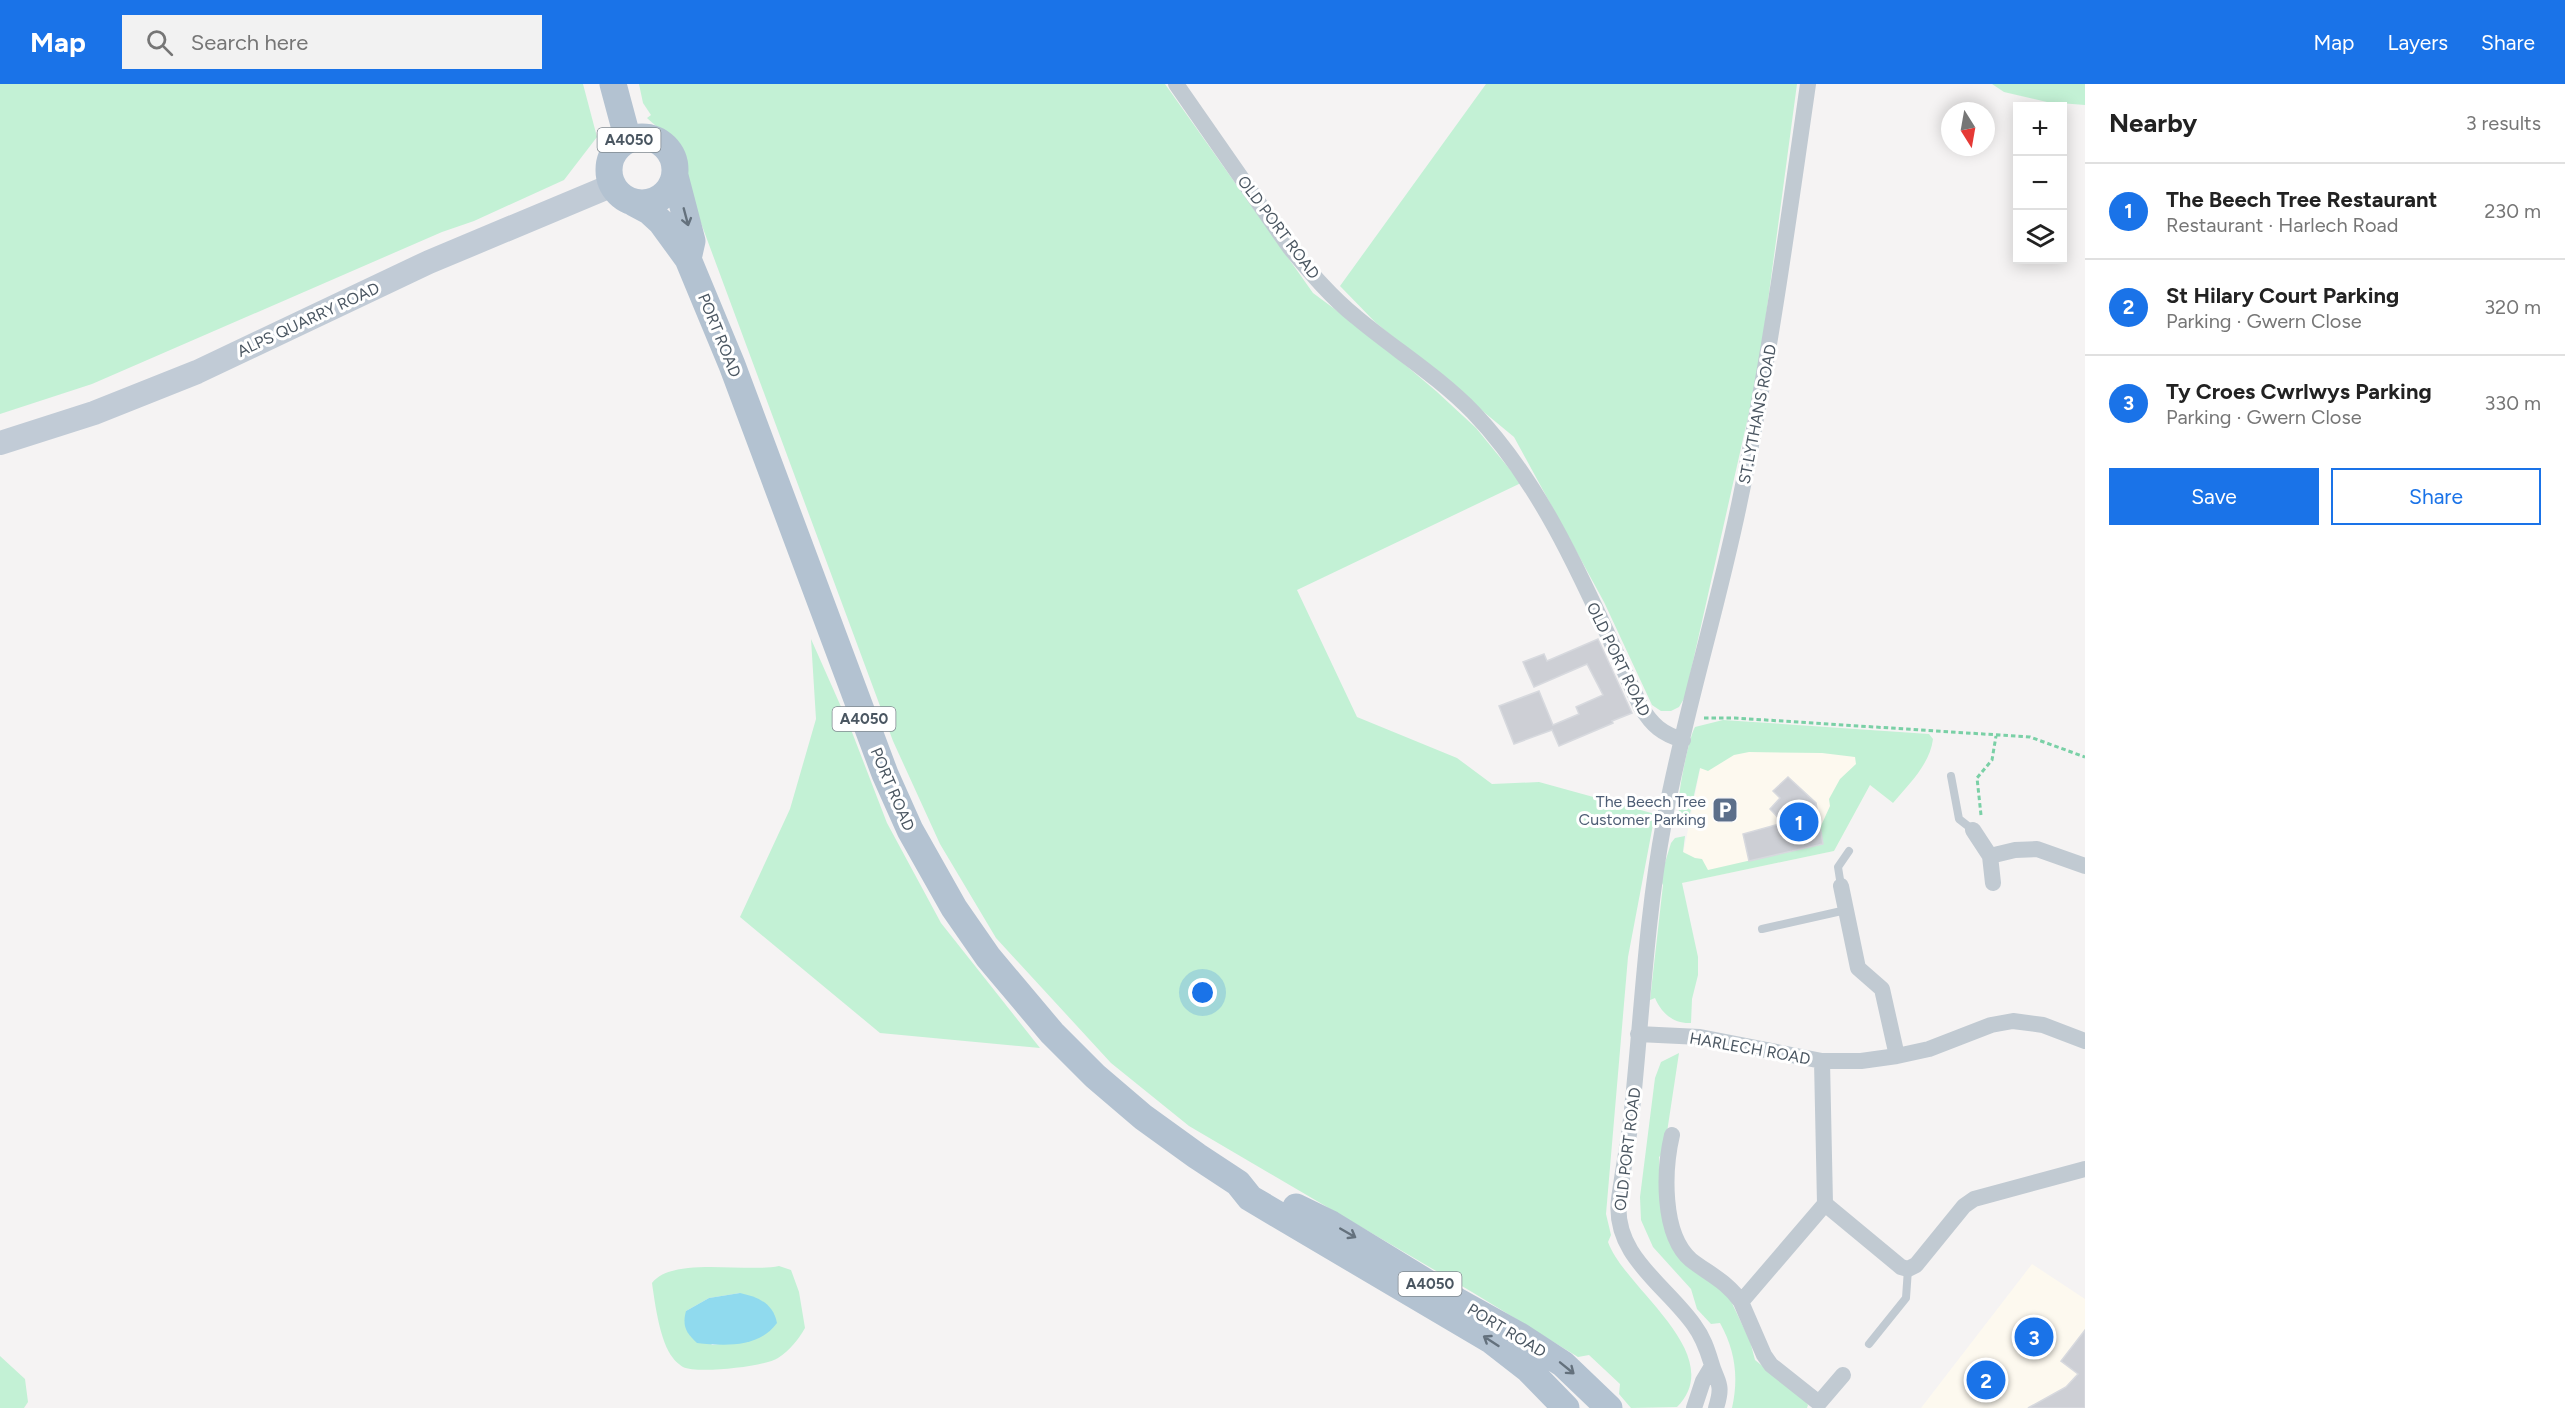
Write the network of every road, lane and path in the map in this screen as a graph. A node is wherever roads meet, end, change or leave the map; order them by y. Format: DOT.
graph roads {
  1 [pos="613,84"];
  2 [pos="1176,84"];
  3 [pos="1808,84"];
  4 [pos="628,140"];
  5 [pos="675,176"];
  6 [pos="613,185"];
  7 [pos="634,202"];
  8 [pos="688,259"];
  9 [pos="0,443"];
  10 [pos="1688,718"];
  11 [pos="1996,735"];
  12 [pos="1683,740"];
  13 [pos="2085,757"];
  14 [pos="1951,776"];
  15 [pos="1973,830"];
  16 [pos="1849,851"];
  17 [pos="1990,856"];
  18 [pos="2085,866"];
  19 [pos="1993,883"];
  20 [pos="1841,886"];
  21 [pos="1846,910"];
  22 [pos="1762,928"];
  23 [pos="1638,1034"];
  24 [pos="2085,1041"];
  25 [pos="1897,1056"];
  26 [pos="1822,1061"];
  27 [pos="1672,1135"];
  28 [pos="2085,1169"];
  29 [pos="1238,1183"];
  30 [pos="1825,1204"];
  31 [pos="1908,1269"];
  32 [pos="1741,1302"];
  33 [pos="1869,1344"];
  34 [pos="1712,1366"];
  35 [pos="1843,1376"];
  36 [pos="1566,1408"];
  37 [pos="1609,1408"];
  38 [pos="1694,1408"];
  39 [pos="1716,1408"];
  1 -- 4 [label="main road, A4050"];
  2 -- 12 [label="street, OLD PORT ROAD"];
  3 -- 10 [label="street, ST.LYTHANS ROAD"];
  4 -- 5 [label="main road, A4050"];
  4 -- 6 [label="main road, A4050"];
  5 -- 7 [label="main road"];
  5 -- 8 [label="main road, PORT ROAD / A4050, one-way"];
  6 -- 7 [label="main road, A4050"];
  6 -- 9 [label="street, ALPS QUARRY ROAD"];
  7 -- 8 [label="main road, PORT ROAD / A4050"];
  8 -- 29 [label="main road, PORT ROAD / A4050"];
  10 -- 11 [label="path"];
  10 -- 12 [label="street, ST.LYTHANS ROAD"];
  11 -- 13 [label="path"];
  11 -- 15 [label="path"];
  12 -- 23 [label="street, OLD PORT ROAD"];
  14 -- 15 [label="lane"];
  15 -- 17 [label="street"];
  16 -- 20 [label="lane"];
  17 -- 18 [label="street"];
  17 -- 19 [label="street"];
  20 -- 21 [label="street"];
  21 -- 22 [label="lane"];
  21 -- 25 [label="street"];
  23 -- 26 [label="street, HARLECH ROAD"];
  23 -- 34 [label="street, OLD PORT ROAD"];
  24 -- 25 [label="street, HARLECH ROAD"];
  25 -- 26 [label="street, HARLECH ROAD"];
  26 -- 30 [label="street"];
  27 -- 32 [label="street"];
  28 -- 31 [label="street"];
  36 -- 29 [label="main road, PORT ROAD / A4050, one-way"];
  29 -- 37 [label="main road, PORT ROAD / A4050, one-way"];
  30 -- 31 [label="street"];
  30 -- 32 [label="street"];
  31 -- 33 [label="lane"];
  32 -- 35 [label="street"];
  34 -- 38 [label="street"];
  34 -- 39 [label="street, OLD PORT ROAD"];
}
